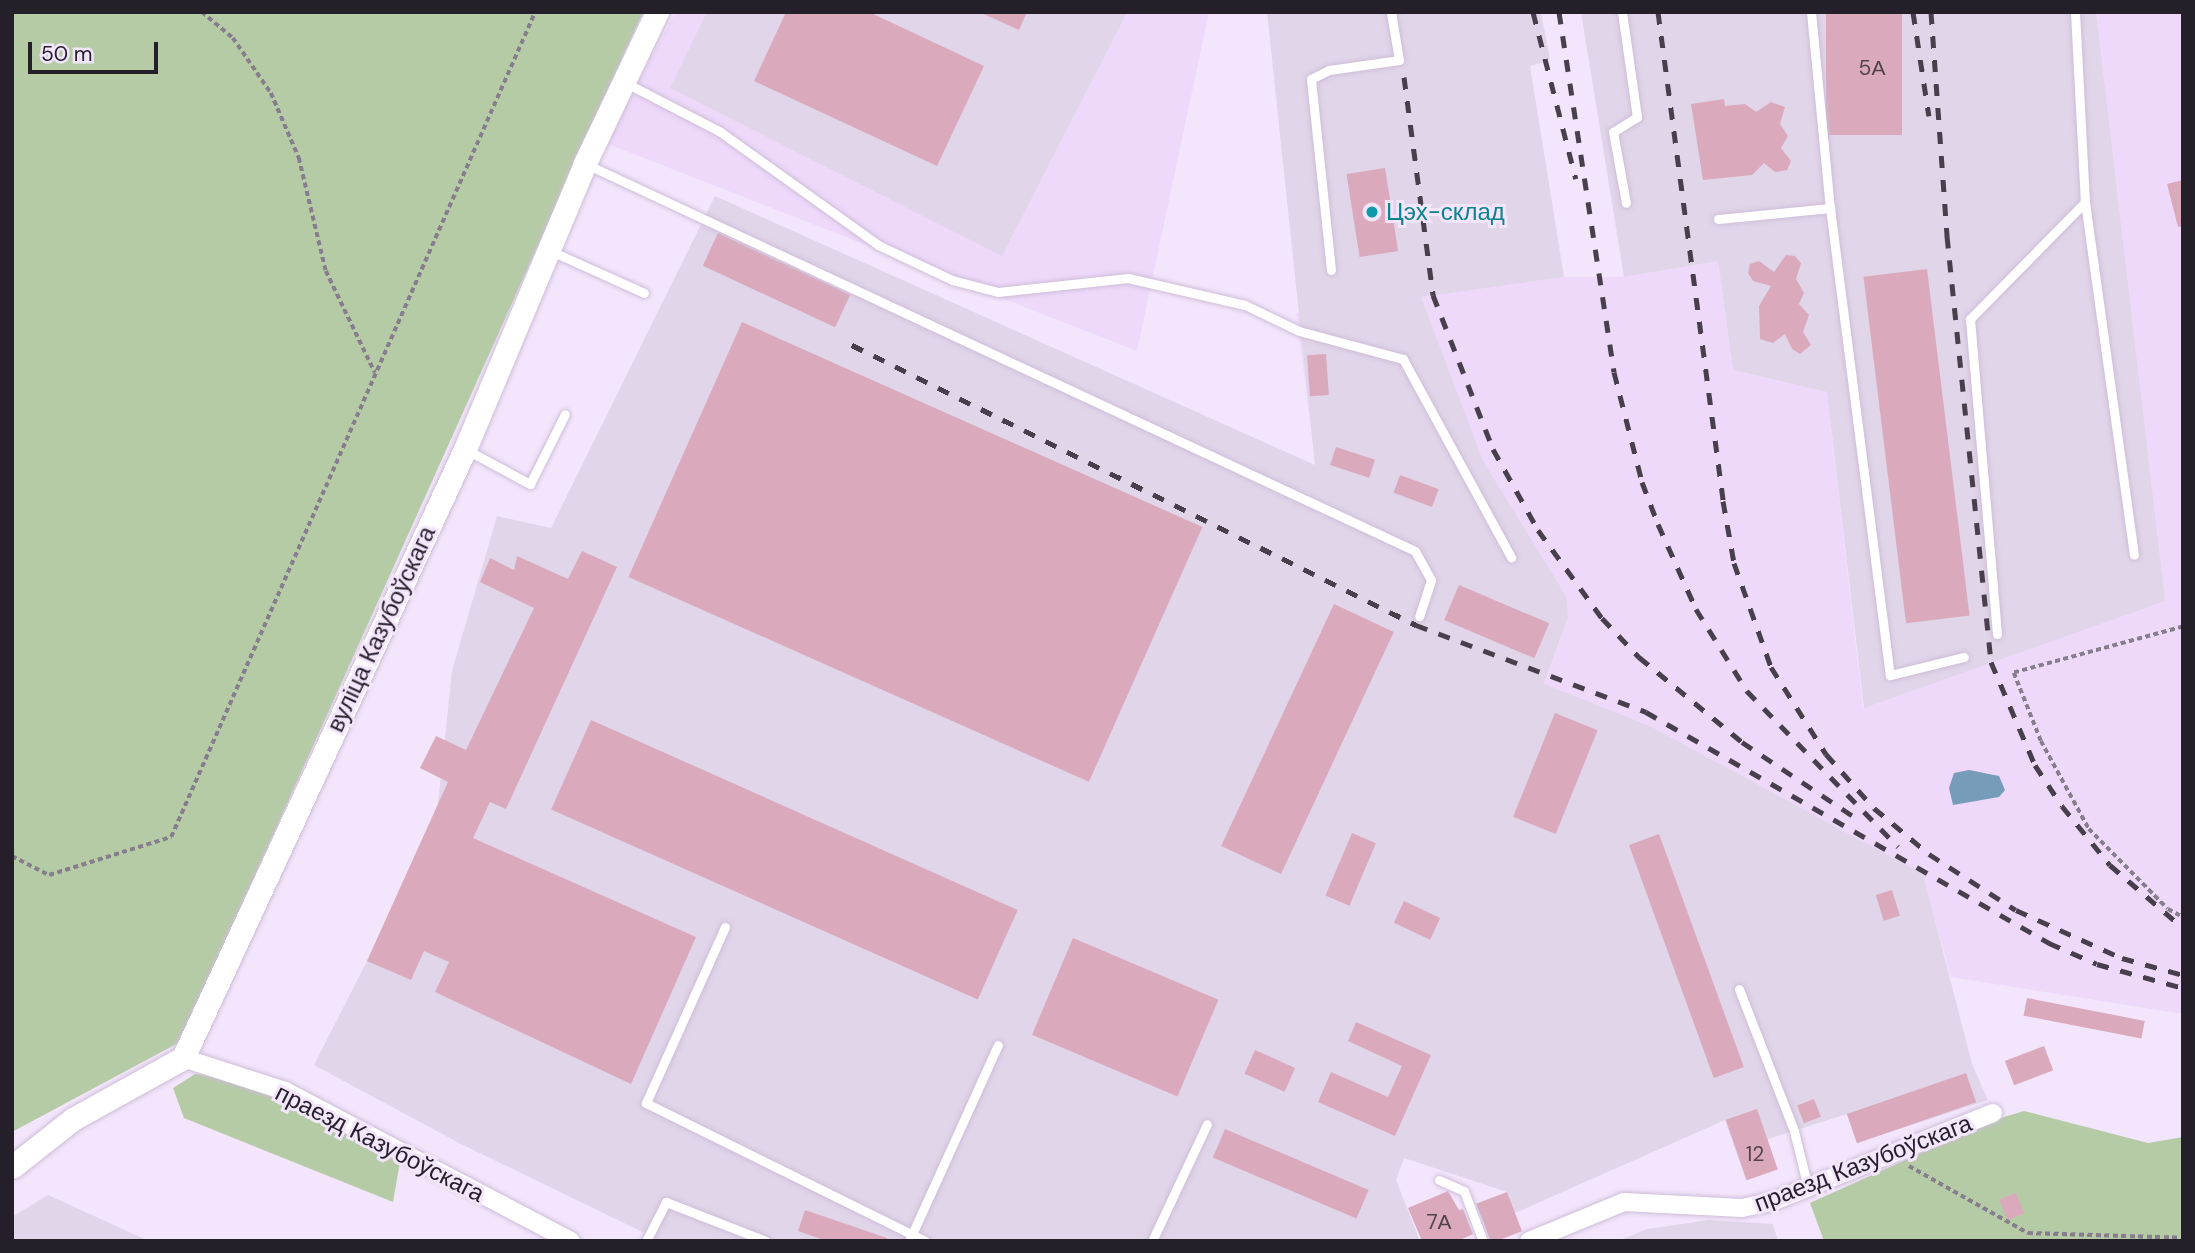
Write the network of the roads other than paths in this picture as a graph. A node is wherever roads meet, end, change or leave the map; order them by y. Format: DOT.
graph roads {
  1 [pos="657,12"];
  2 [pos="1391,12"];
  3 [pos="1622,12"];
  4 [pos="1811,12"];
  5 [pos="2076,12"];
  6 [pos="624,83"];
  7 [pos="585,163"];
  8 [pos="2085,202"];
  9 [pos="1626,203"];
  10 [pos="1829,208"];
  11 [pos="1718,219"];
  12 [pos="549,250"];
  13 [pos="1331,270"];
  14 [pos="644,293"];
  15 [pos="565,414"];
  16 [pos="465,449"];
  17 [pos="2134,555"];
  18 [pos="1511,556"];
  19 [pos="1419,616"];
  20 [pos="1997,634"];
  21 [pos="1964,657"];
  22 [pos="725,927"];
  23 [pos="1739,989"];
  24 [pos="998,1045"];
  25 [pos="183,1058"];
  26 [pos="1993,1113"];
  27 [pos="1207,1125"];
  28 [pos="12,1167"];
  29 [pos="1439,1180"];
  30 [pos="1808,1188"];
  31 [pos="910,1238"];
  32 [pos="571,1241"];
  33 [pos="646,1241"];
  34 [pos="766,1241"];
  35 [pos="925,1241"];
  36 [pos="1152,1241"];
  37 [pos="1483,1241"];
  38 [pos="1529,1241"];
  1 -- 6 [label="street, вуліца Казубоўскага"];
  2 -- 13 [label="lane"];
  3 -- 9 [label="lane"];
  4 -- 10 [label="lane"];
  5 -- 8 [label="lane"];
  6 -- 7 [label="street, вуліца Казубоўскага"];
  6 -- 18 [label="lane"];
  7 -- 12 [label="street, вуліца Казубоўскага"];
  7 -- 19 [label="lane"];
  8 -- 17 [label="lane"];
  8 -- 20 [label="lane"];
  10 -- 11 [label="lane"];
  10 -- 21 [label="lane"];
  12 -- 14 [label="lane"];
  12 -- 16 [label="street, вуліца Казубоўскага"];
  15 -- 16 [label="lane"];
  16 -- 25 [label="street, вуліца Казубоўскага"];
  22 -- 31 [label="lane"];
  23 -- 30 [label="lane"];
  24 -- 31 [label="lane"];
  25 -- 28 [label="street"];
  25 -- 32 [label="street, праезд Казубоўскага"];
  26 -- 30 [label="street, праезд Казубоўскага"];
  27 -- 36 [label="lane"];
  29 -- 37 [label="lane"];
  30 -- 38 [label="street, праезд Казубоўскага"];
  31 -- 35 [label="lane"];
  33 -- 34 [label="lane"];
}
